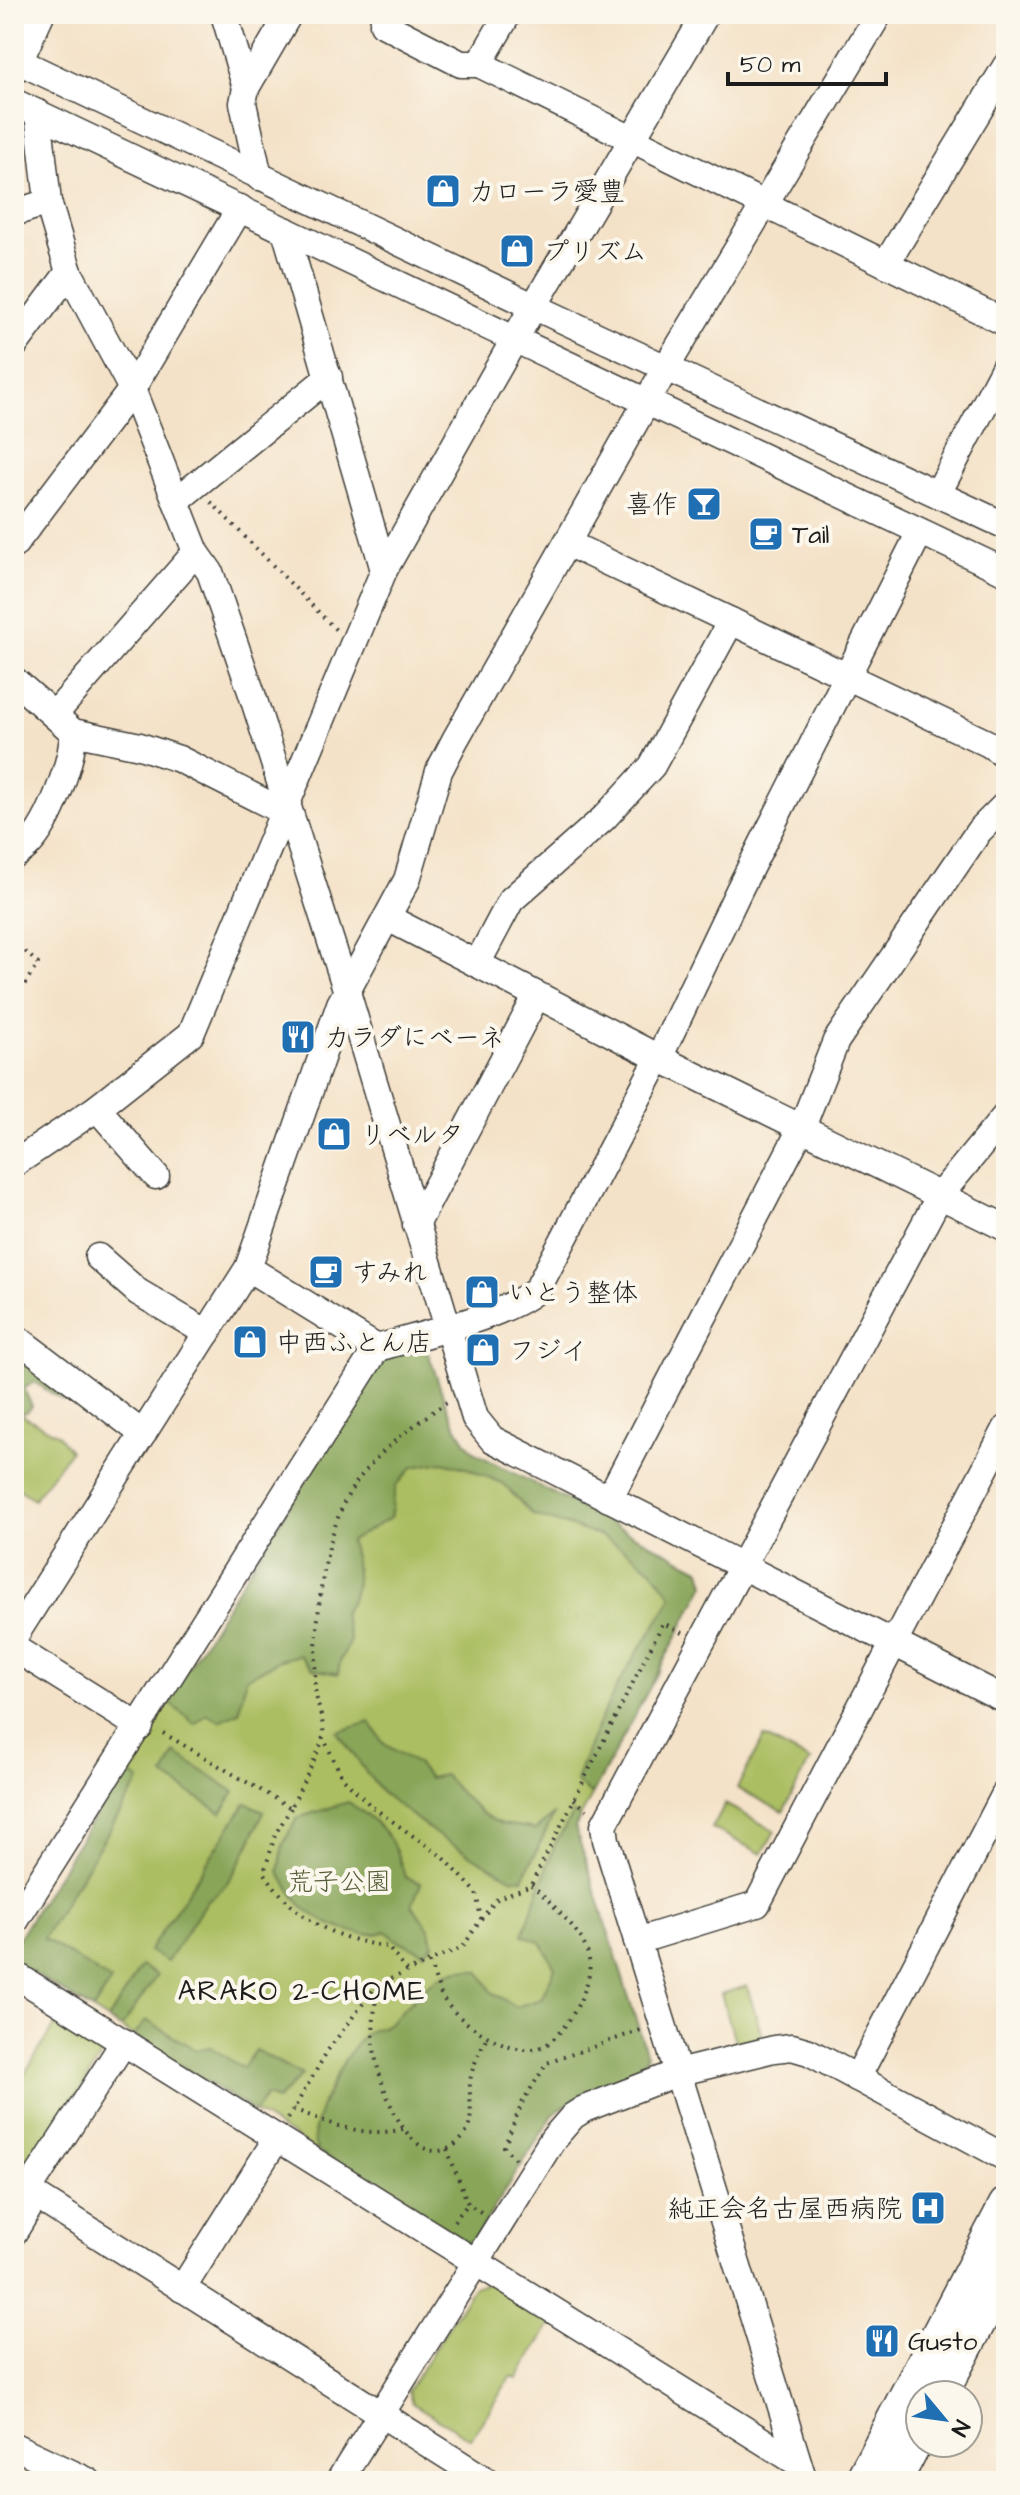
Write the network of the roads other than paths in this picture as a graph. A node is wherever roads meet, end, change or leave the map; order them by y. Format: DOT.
graph roads {
  1 [pos="41,14"];
  2 [pos="224,14"];
  3 [pos="289,14"];
  4 [pos="388,14"];
  5 [pos="508,14"];
  6 [pos="706,14"];
  7 [pos="879,14"];
  8 [pos="17,60"];
  9 [pos="479,64"];
  10 [pos="1006,66"];
  11 [pos="246,88"];
  12 [pos="14,102"];
  13 [pos="38,113"];
  14 [pos="632,140"];
  15 [pos="259,177"];
  16 [pos="48,202"];
  17 [pos="765,205"];
  18 [pos="240,208"];
  19 [pos="14,213"];
  20 [pos="285,230"];
  21 [pos="886,264"];
  22 [pos="69,272"];
  23 [pos="535,307"];
  24 [pos="1006,323"];
  25 [pos="514,340"];
  26 [pos="14,346"];
  27 [pos="1006,364"];
  28 [pos="667,366"];
  29 [pos="329,377"];
  30 [pos="132,389"];
  31 [pos="648,402"];
  32 [pos="186,493"];
  33 [pos="938,493"];
  34 [pos="1006,526"];
  35 [pos="920,532"];
  36 [pos="567,543"];
  37 [pos="14,545"];
  38 [pos="196,552"];
  39 [pos="384,570"];
  40 [pos="1006,572"];
  41 [pos="731,621"];
  42 [pos="847,676"];
  43 [pos="14,680"];
  44 [pos="64,723"];
  45 [pos="1006,755"];
  46 [pos="1006,804"];
  47 [pos="286,808"];
  48 [pos="14,856"];
  49 [pos="388,918"];
  50 [pos="477,964"];
  51 [pos="347,992"];
  52 [pos="537,995"];
  53 [pos="659,1058"];
  54 [pos="97,1108"];
  55 [pos="1006,1115"];
  56 [pos="802,1127"];
  57 [pos="14,1164"];
  58 [pos="156,1176"];
  59 [pos="940,1195"];
  60 [pos="416,1225"];
  61 [pos="1006,1228"];
  62 [pos="98,1257"];
  63 [pos="248,1268"];
  64 [pos="447,1328"];
  65 [pos="207,1333"];
  66 [pos="14,1336"];
  67 [pos="377,1348"];
  68 [pos="1006,1429"];
  69 [pos="143,1434"];
  70 [pos="609,1499"];
  71 [pos="744,1566"];
  72 [pos="14,1637"];
  73 [pos="896,1643"];
  74 [pos="14,1648"];
  75 [pos="1006,1700"];
  76 [pos="141,1724"];
  77 [pos="1006,1792"];
  78 [pos="14,1923"];
  79 [pos="637,1941"];
  80 [pos="14,1974"];
  81 [pos="124,2042"];
  82 [pos="677,2073"];
  83 [pos="857,2078"];
  84 [pos="277,2138"];
  85 [pos="1006,2158"];
  86 [pos="26,2190"];
  87 [pos="1006,2205"];
  88 [pos="14,2232"];
  89 [pos="476,2263"];
  90 [pos="1006,2270"];
  91 [pos="182,2289"];
  92 [pos="948,2379"];
  93 [pos="381,2414"];
  94 [pos="14,2446"];
  95 [pos="906,2459"];
  96 [pos="801,2472"];
  97 [pos="88,2481"];
  98 [pos="339,2481"];
  99 [pos="487,2481"];
  100 [pos="862,2481"];
  101 [pos="894,2481"];
  1 -- 8 [label="street"];
  2 -- 11 [label="street"];
  3 -- 11 [label="street"];
  4 -- 9 [label="street"];
  5 -- 9 [label="street"];
  6 -- 14 [label="street"];
  7 -- 17 [label="street"];
  8 -- 15 [label="street"];
  9 -- 14 [label="street"];
  10 -- 21 [label="street"];
  11 -- 15 [label="street"];
  12 -- 13 [label="street"];
  13 -- 16 [label="street"];
  13 -- 18 [label="street"];
  14 -- 17 [label="street"];
  14 -- 23 [label="street"];
  15 -- 23 [label="street"];
  16 -- 19 [label="street"];
  16 -- 22 [label="street"];
  17 -- 21 [label="street"];
  17 -- 28 [label="street"];
  18 -- 20 [label="street"];
  18 -- 30 [label="street"];
  20 -- 25 [label="street"];
  20 -- 29 [label="street"];
  21 -- 24 [label="street"];
  22 -- 26 [label="street"];
  22 -- 30 [label="street"];
  23 -- 25 [label="street"];
  23 -- 28 [label="street"];
  25 -- 31 [label="street"];
  25 -- 39 [label="street"];
  27 -- 33 [label="street"];
  28 -- 31 [label="street"];
  28 -- 33 [label="street"];
  29 -- 32 [label="street"];
  29 -- 39 [label="street"];
  30 -- 32 [label="street"];
  30 -- 37 [label="street"];
  31 -- 35 [label="street"];
  31 -- 36 [label="street"];
  32 -- 38 [label="street"];
  33 -- 34 [label="street"];
  35 -- 40 [label="street"];
  35 -- 42 [label="street"];
  36 -- 41 [label="street"];
  36 -- 49 [label="street"];
  38 -- 44 [label="street"];
  38 -- 47 [label="street"];
  39 -- 47 [label="street"];
  41 -- 42 [label="street"];
  41 -- 50 [label="street"];
  42 -- 45 [label="street"];
  42 -- 53 [label="street"];
  43 -- 44 [label="street"];
  44 -- 47 [label="street"];
  44 -- 48 [label="street"];
  46 -- 56 [label="street"];
  47 -- 51 [label="street"];
  47 -- 54 [label="street"];
  49 -- 50 [label="street"];
  49 -- 51 [label="street"];
  50 -- 52 [label="street"];
  51 -- 60 [label="street"];
  51 -- 63 [label="street"];
  52 -- 53 [label="street"];
  52 -- 60 [label="street"];
  53 -- 56 [label="street"];
  53 -- 64 [label="street"];
  54 -- 57 [label="street"];
  54 -- 58 [label="street"];
  55 -- 59 [label="street"];
  56 -- 59 [label="street"];
  56 -- 70 [label="street"];
  59 -- 61 [label="street"];
  59 -- 71 [label="street"];
  60 -- 64 [label="street"];
  62 -- 65 [label="street"];
  63 -- 65 [label="street"];
  63 -- 67 [label="street"];
  64 -- 67 [label="street"];
  64 -- 70 [label="street"];
  65 -- 69 [label="street"];
  66 -- 69 [label="street"];
  67 -- 76 [label="street"];
  68 -- 73 [label="street"];
  69 -- 72 [label="street"];
  70 -- 71 [label="street"];
  71 -- 73 [label="street"];
  71 -- 79 [label="street"];
  73 -- 75 [label="street"];
  73 -- 79 [label="street"];
  74 -- 76 [label="street"];
  76 -- 78 [label="street"];
  77 -- 83 [label="street"];
  79 -- 82 [label="street"];
  80 -- 81 [label="street"];
  81 -- 84 [label="street"];
  81 -- 86 [label="street"];
  82 -- 83 [label="street"];
  82 -- 89 [label="street"];
  82 -- 96 [label="street"];
  83 -- 85 [label="street"];
  84 -- 89 [label="street"];
  84 -- 91 [label="street"];
  86 -- 88 [label="street"];
  86 -- 91 [label="street"];
  87 -- 100 [label="main road"];
  89 -- 93 [label="street"];
  89 -- 96 [label="street"];
  90 -- 92 [label="main road"];
  91 -- 93 [label="street"];
  93 -- 98 [label="street"];
  93 -- 99 [label="street"];
  94 -- 97 [label="street"];
  95 -- 101 [label="main road"];
}
